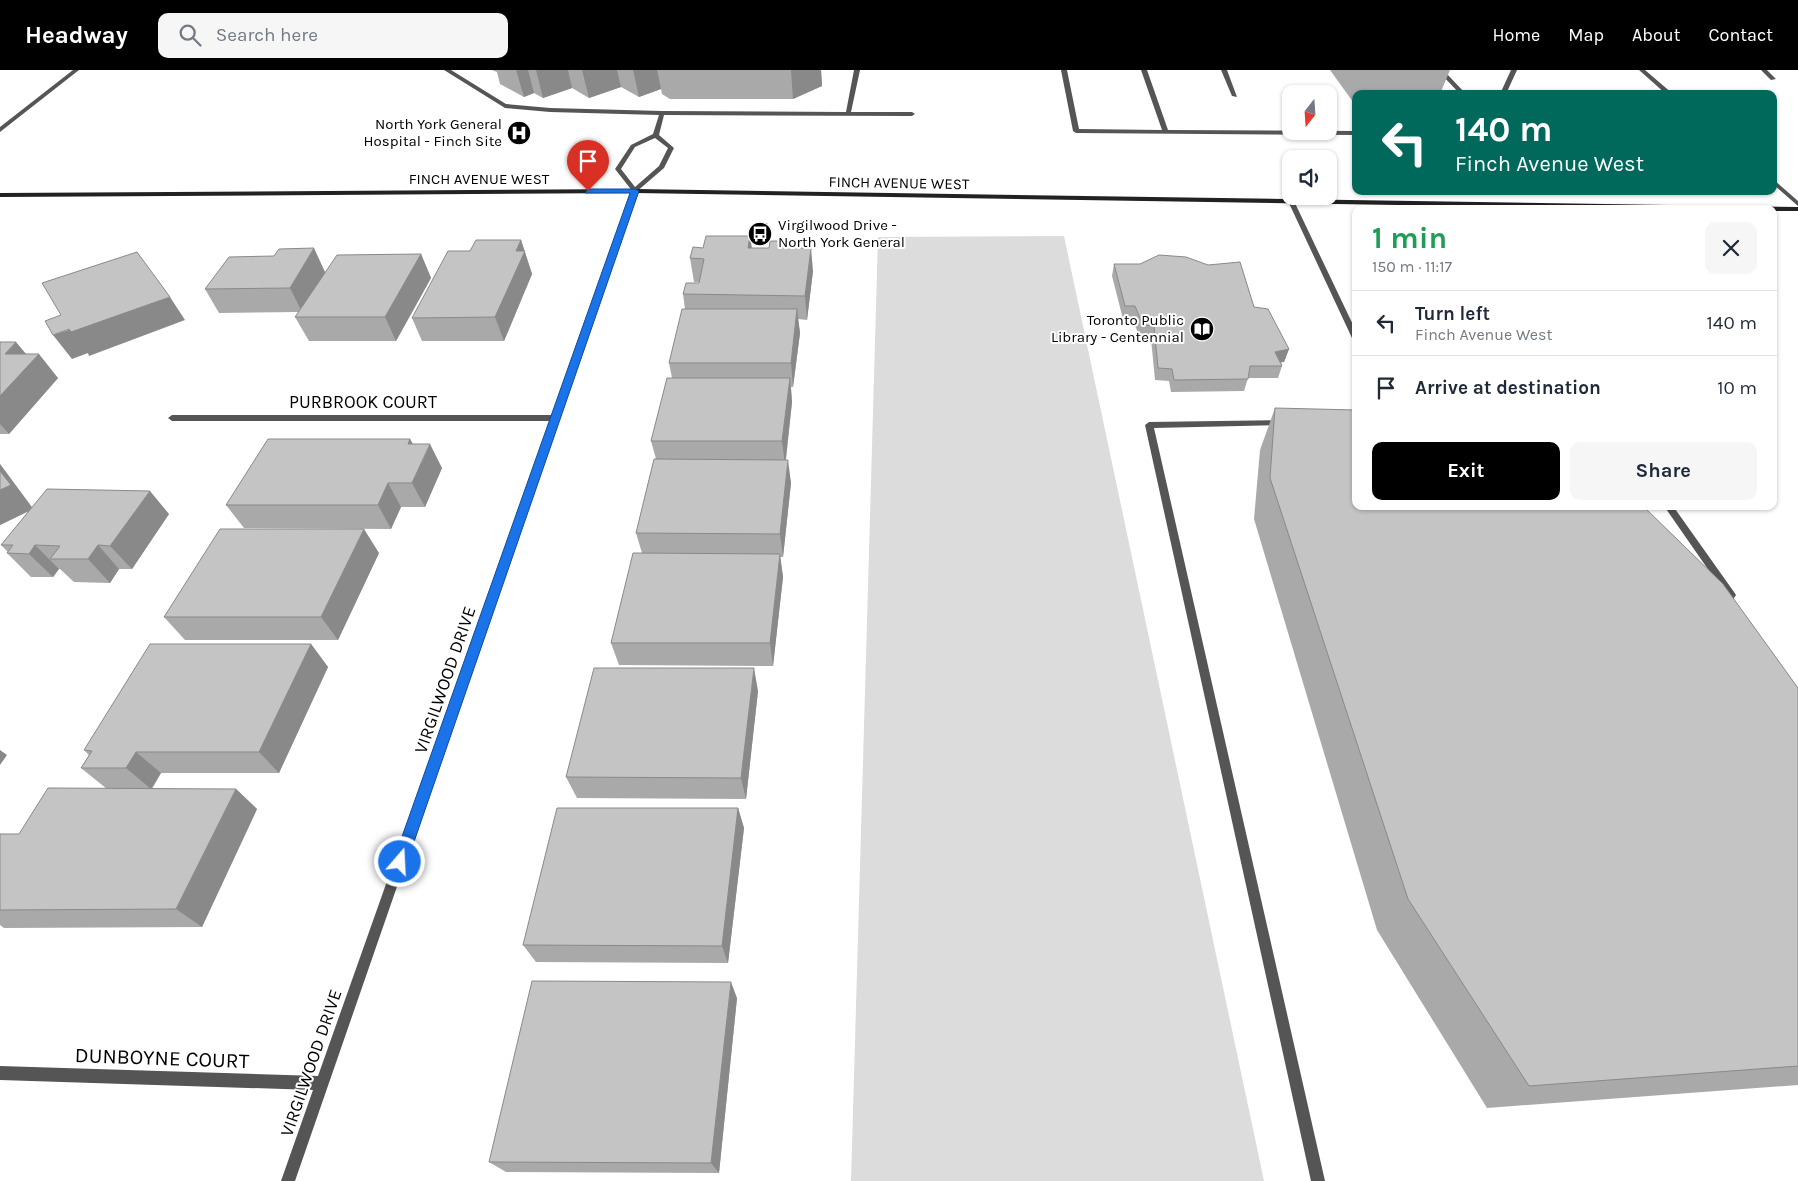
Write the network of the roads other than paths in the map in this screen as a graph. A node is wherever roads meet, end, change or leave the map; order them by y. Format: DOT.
graph roads {
  1 [pos="76,70"];
  2 [pos="447,70"];
  3 [pos="857,70"];
  4 [pos="1064,70"];
  5 [pos="1144,70"];
  6 [pos="1224,70"];
  7 [pos="1445,70"];
  8 [pos="1514,70"];
  9 [pos="1642,70"];
  10 [pos="1764,70"];
  11 [pos="1773,79"];
  12 [pos="1459,90"];
  13 [pos="1506,90"];
  14 [pos="1665,90"];
  15 [pos="1235,96"];
  16 [pos="662,113"];
  17 [pos="848,114"];
  18 [pos="912,114"];
  19 [pos="0,130"];
  20 [pos="1165,132"];
  21 [pos="1352,133"];
  22 [pos="656,135"];
  23 [pos="1777,185"];
  24 [pos="635,191"];
  25 [pos="0,195"];
  26 [pos="1282,201"];
  27 [pos="1337,202"];
  28 [pos="1798,204"];
  29 [pos="1293,205"];
  30 [pos="1421,205"];
  31 [pos="1777,209"];
  32 [pos="1798,209"];
  33 [pos="1352,330"];
  34 [pos="172,418"];
  35 [pos="554,418"];
  36 [pos="1297,422"];
  37 [pos="1671,510"];
  38 [pos="1736,602"];
  39 [pos="0,1073"];
  40 [pos="323,1083"];
  41 [pos="288,1181"];
  42 [pos="1318,1181"];
  1 -- 19 [label="street"];
  2 -- 16 [label="street"];
  3 -- 17 [label="street"];
  4 -- 20 [label="street"];
  5 -- 20 [label="street"];
  6 -- 15 [label="street"];
  7 -- 12 [label="street"];
  8 -- 13 [label="street"];
  9 -- 14 [label="street"];
  10 -- 11 [label="street"];
  16 -- 17 [label="street"];
  16 -- 22 [label="street"];
  17 -- 18 [label="street"];
  20 -- 21 [label="street"];
  22 -- 24 [label="street"];
  22 -- 24 [label="street"];
  23 -- 28 [label="street"];
  24 -- 25 [label="main road, FINCH AVENUE WEST"];
  24 -- 26 [label="main road, FINCH AVENUE WEST"];
  24 -- 35 [label="street, VIRGILWOOD DRIVE"];
  27 -- 30 [label="main road, FINCH AVENUE WEST"];
  29 -- 33 [label="street"];
  31 -- 32 [label="main road, FINCH AVENUE WEST"];
  34 -- 35 [label="street, PURBROOK COURT"];
  35 -- 40 [label="street, VIRGILWOOD DRIVE"];
  36 -- 42 [label="street"];
  37 -- 38 [label="street"];
  39 -- 40 [label="street, DUNBOYNE COURT"];
  40 -- 41 [label="street, VIRGILWOOD DRIVE"];
}
